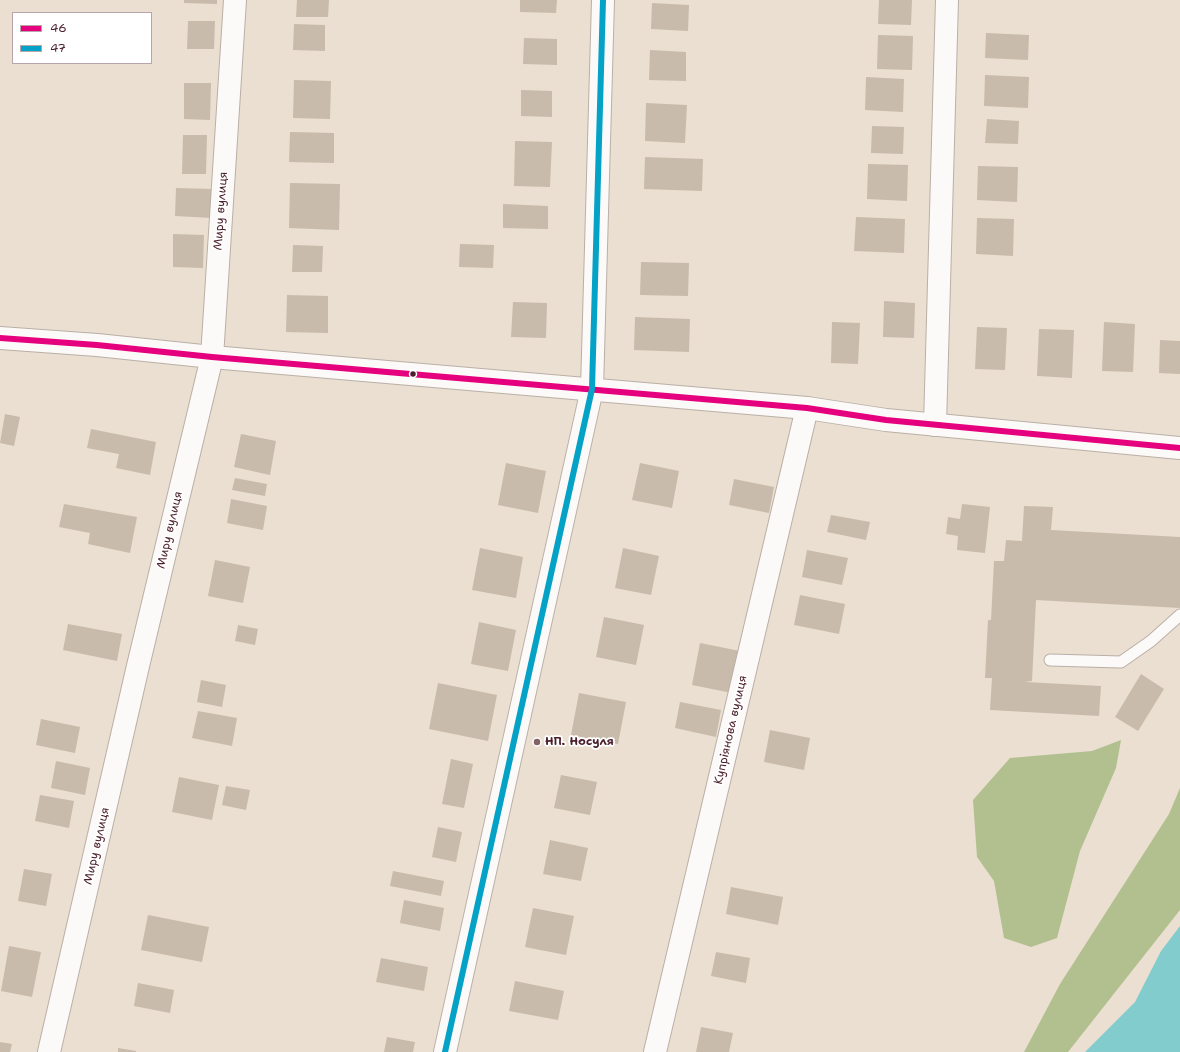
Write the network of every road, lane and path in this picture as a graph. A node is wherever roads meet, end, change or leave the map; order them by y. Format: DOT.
graph roads {
  1 [pos="235,0"];
  2 [pos="603,0"];
  3 [pos="947,0"];
  4 [pos="0,338"];
  5 [pos="212,358"];
  6 [pos="592,389"];
  7 [pos="807,408"];
  8 [pos="935,424"];
  9 [pos="1180,448"];
  10 [pos="1180,615"];
  11 [pos="1050,660"];
  12 [pos="49,1052"];
  13 [pos="445,1052"];
  14 [pos="655,1052"];
  1 -- 5 [label="street, Миру вулиця"];
  2 -- 6 [label="street"];
  3 -- 8 [label="street"];
  4 -- 5 [label="street"];
  5 -- 6 [label="street"];
  5 -- 12 [label="street, Миру вулиця"];
  6 -- 7 [label="street"];
  6 -- 13 [label="street"];
  7 -- 8 [label="street"];
  7 -- 14 [label="street, Купріянова вулиця"];
  8 -- 9 [label="street"];
  10 -- 11 [label="lane"];
}
